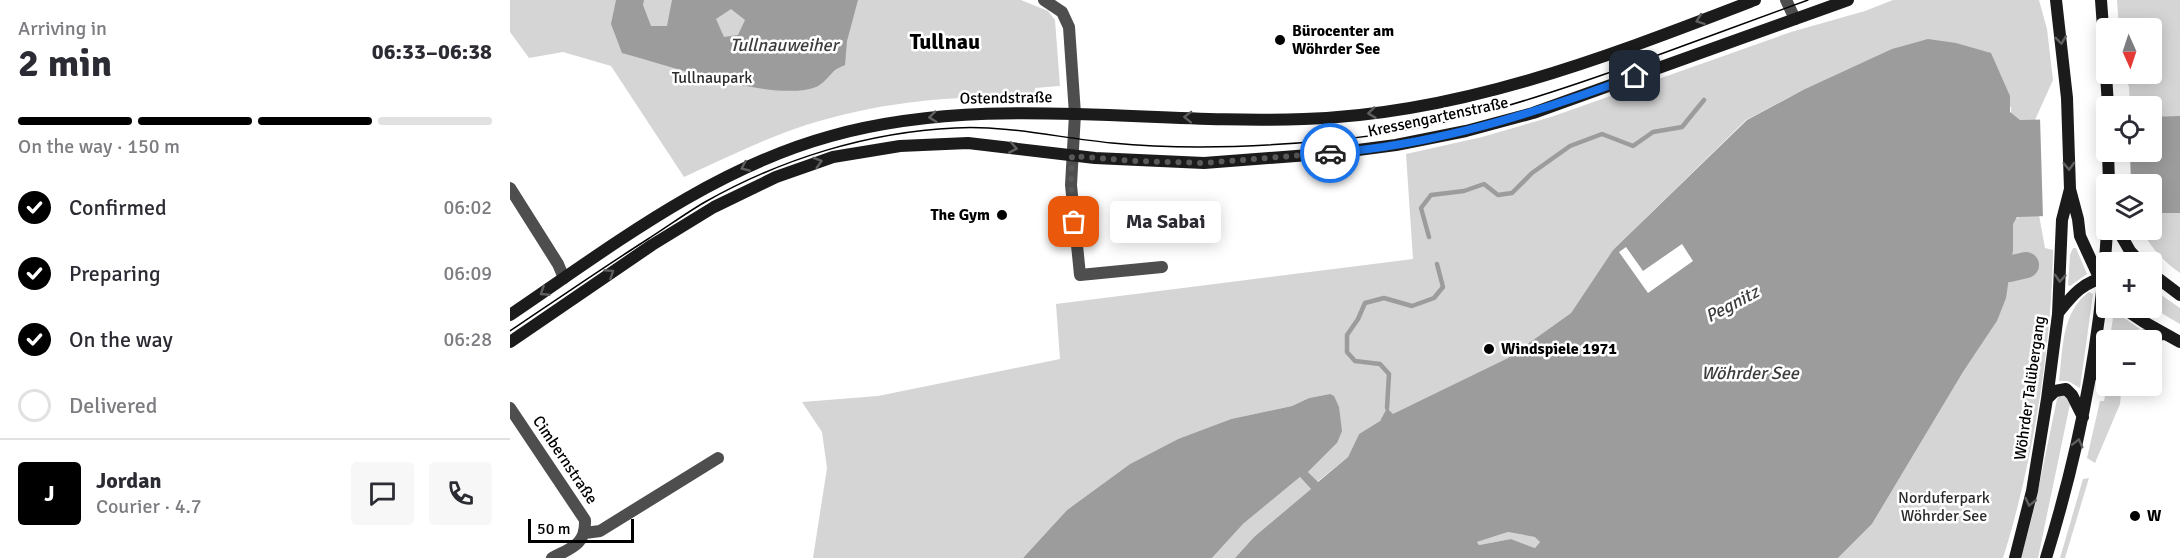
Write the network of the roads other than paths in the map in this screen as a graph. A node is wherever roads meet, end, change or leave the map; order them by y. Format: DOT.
graph roads {
  1 [pos="1755,0"];
  2 [pos="1786,0"];
  3 [pos="1848,0"];
  4 [pos="2050,0"];
  5 [pos="2101,0"];
  6 [pos="1052,2"];
  7 [pos="2057,6"];
  8 [pos="2102,18"];
  9 [pos="1795,19"];
  10 [pos="1075,114"];
  11 [pos="1072,156"];
  12 [pos="510,188"];
  13 [pos="2070,189"];
  14 [pos="1162,267"];
  15 [pos="2096,267"];
  16 [pos="564,278"];
  17 [pos="2162,283"];
  18 [pos="2096,284"];
  19 [pos="2180,295"];
  20 [pos="2058,314"];
  21 [pos="510,315"];
  22 [pos="2099,318"];
  23 [pos="2140,318"];
  24 [pos="2162,334"];
  25 [pos="2166,334"];
  26 [pos="510,342"];
  27 [pos="2180,342"];
  28 [pos="2096,372"];
  29 [pos="2091,379"];
  30 [pos="2047,399"];
  31 [pos="510,408"];
  32 [pos="2083,417"];
  33 [pos="718,458"];
  34 [pos="585,533"];
  35 [pos="552,558"];
  36 [pos="2015,558"];
  37 [pos="2046,558"];
  1 -- 10 [label="main road, Kressengartenstraße, one-way"];
  2 -- 9 [label="street"];
  3 -- 9 [label="main road, Kressengartenstraße"];
  4 -- 7 [label="main road"];
  5 -- 8 [label="main road"];
  6 -- 10 [label="street"];
  7 -- 13 [label="main road, one-way"];
  9 -- 11 [label="main road, Kressengartenstraße"];
  10 -- 11 [label="street, Ostendstraße"];
  10 -- 16 [label="main road, Ostendstraße, one-way"];
  11 -- 14 [label="street, Ostendstraße"];
  26 -- 11 [label="main road, one-way"];
  12 -- 16 [label="street"];
  13 -- 15 [label="main road"];
  13 -- 20 [label="main road, Wöhrder Talübergang, one-way"];
  16 -- 21 [label="main road, Ostendstraße, one-way"];
  17 -- 19 [label="main road"];
  18 -- 20 [label="main road"];
  20 -- 30 [label="main road, Wöhrder Talübergang"];
  22 -- 29 [label="main road"];
  23 -- 25 [label="main road"];
  24 -- 25 [label="main road"];
  25 -- 27 [label="main road"];
  28 -- 29 [label="main road"];
  29 -- 32 [label="main road"];
  30 -- 32 [label="main road"];
  30 -- 36 [label="main road, Wöhrder Talübergang, one-way"];
  31 -- 34 [label="street, Cimbernstraße"];
  37 -- 32 [label="main road, one-way"];
  33 -- 34 [label="street"];
  34 -- 35 [label="street"];
}
